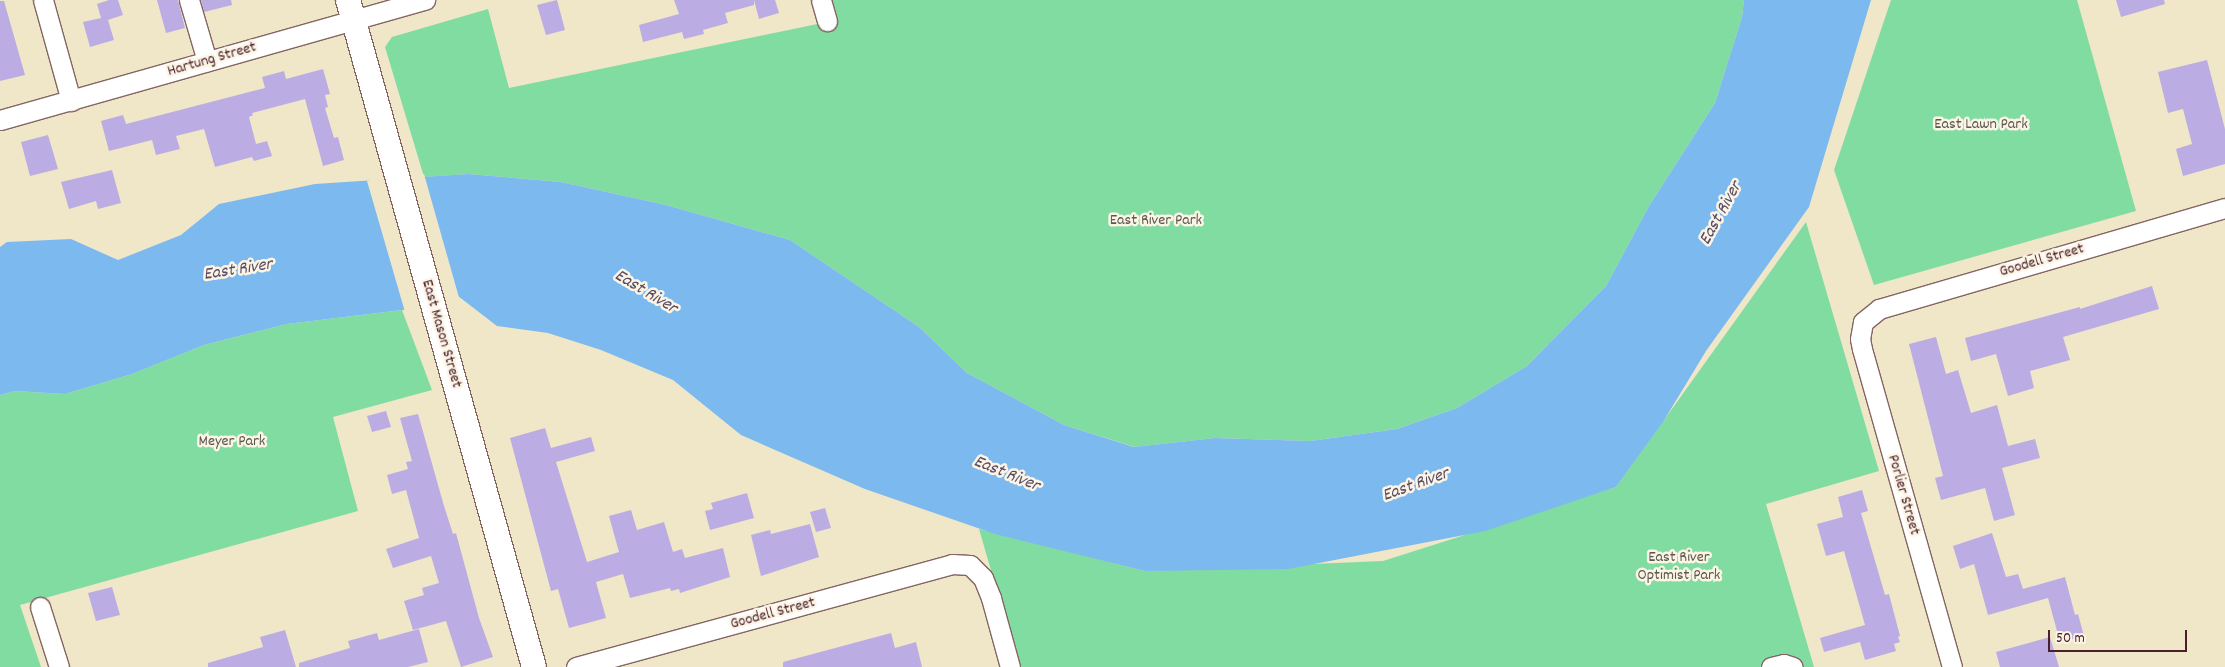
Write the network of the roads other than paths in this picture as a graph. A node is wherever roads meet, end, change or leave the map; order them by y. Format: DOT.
graph roads {
  1 [pos="43,0"];
  2 [pos="190,0"];
  3 [pos="425,0"];
  4 [pos="821,0"];
  5 [pos="350,10"];
  6 [pos="827,22"];
  7 [pos="207,61"];
  8 [pos="72,101"];
  9 [pos="0,120"];
  10 [pos="2225,208"];
  11 [pos="1863,322"];
  12 [pos="40,607"];
  13 [pos="59,667"];
  14 [pos="534,667"];
  15 [pos="576,667"];
  16 [pos="1010,667"];
  17 [pos="1771,667"];
  18 [pos="1793,667"];
  19 [pos="1952,667"];
  1 -- 8 [label="street"];
  2 -- 7 [label="street"];
  3 -- 5 [label="street, Hartung Street"];
  4 -- 6 [label="street"];
  5 -- 7 [label="street, Hartung Street"];
  5 -- 14 [label="main road, East Mason Street"];
  7 -- 8 [label="street, Hartung Street"];
  8 -- 9 [label="street, Hartung Street"];
  10 -- 11 [label="street, Goodell Street"];
  11 -- 19 [label="street, Porlier Street"];
  12 -- 13 [label="street"];
  15 -- 16 [label="street, Goodell Street"];
  17 -- 18 [label="street"];
}
